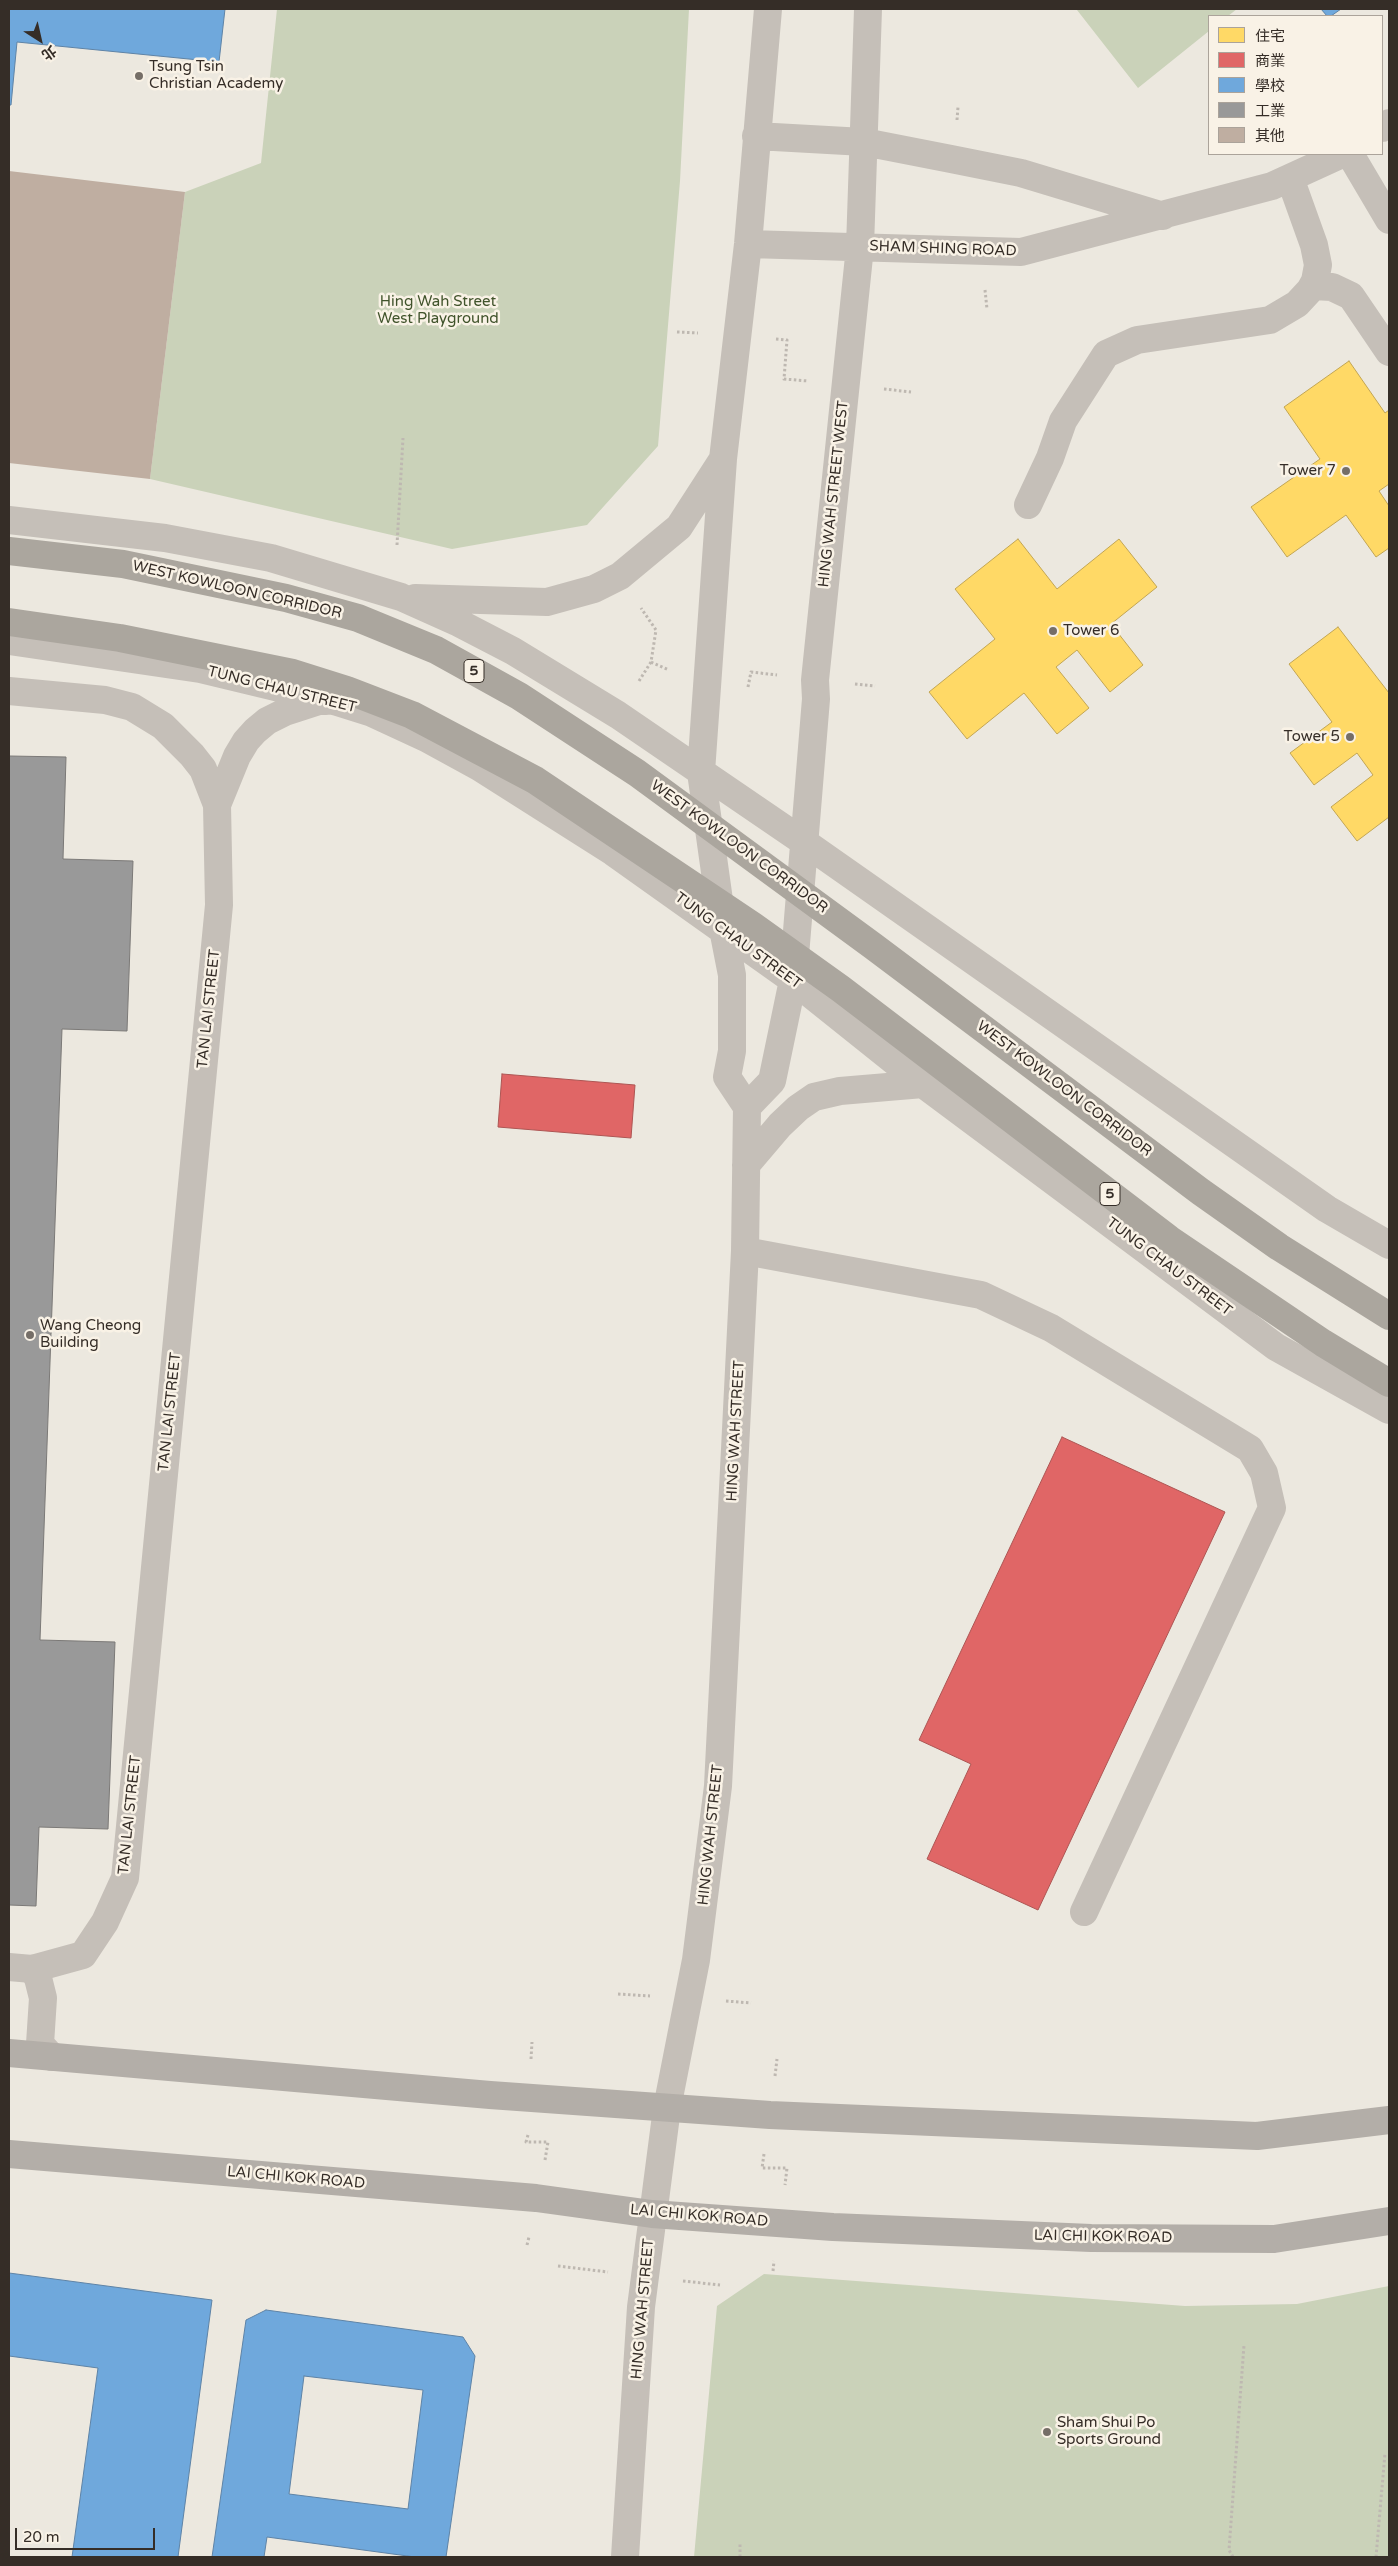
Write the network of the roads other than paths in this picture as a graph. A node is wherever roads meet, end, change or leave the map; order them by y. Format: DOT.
graph roads {
  1 [pos="768,9"];
  2 [pos="868,9"];
  3 [pos="756,136"];
  4 [pos="864,142"];
  5 [pos="1340,155"];
  6 [pos="1351,155"];
  7 [pos="1290,178"];
  8 [pos="1163,216"];
  9 [pos="1389,220"];
  10 [pos="748,244"];
  11 [pos="860,247"];
  12 [pos="1313,286"];
  13 [pos="1389,352"];
  14 [pos="723,459"];
  15 [pos="1028,505"];
  16 [pos="9,520"];
  17 [pos="9,551"];
  18 [pos="401,597"];
  19 [pos="9,622"];
  20 [pos="9,641"];
  21 [pos="9,691"];
  22 [pos="337,702"];
  23 [pos="701,772"];
  24 [pos="217,805"];
  25 [pos="804,842"];
  26 [pos="722,929"];
  27 [pos="793,980"];
  28 [pos="924,1084"];
  29 [pos="747,1107"];
  30 [pos="746,1165"];
  31 [pos="1389,1245"];
  32 [pos="745,1252"];
  33 [pos="1389,1316"];
  34 [pos="1389,1383"];
  35 [pos="1389,1410"];
  36 [pos="1084,1912"];
  37 [pos="20,1968"];
  38 [pos="9,2053"];
  39 [pos="52,2057"];
  40 [pos="667,2108"];
  41 [pos="1389,2120"];
  42 [pos="9,2154"];
  43 [pos="652,2214"];
  44 [pos="1389,2221"];
  45 [pos="625,2557"];
  1 -- 3 [label="street"];
  2 -- 4 [label="street, HING WAH STREET WEST"];
  3 -- 4 [label="street"];
  3 -- 10 [label="street"];
  4 -- 8 [label="street"];
  4 -- 11 [label="street, HING WAH STREET WEST"];
  5 -- 7 [label="street, SHAM SHING ROAD"];
  6 -- 9 [label="street"];
  7 -- 8 [label="street, SHAM SHING ROAD"];
  7 -- 12 [label="street"];
  8 -- 11 [label="street, SHAM SHING ROAD"];
  10 -- 11 [label="street, SHAM SHING ROAD"];
  10 -- 14 [label="street"];
  11 -- 25 [label="street, HING WAH STREET WEST"];
  12 -- 13 [label="street"];
  12 -- 15 [label="street"];
  14 -- 18 [label="street"];
  14 -- 23 [label="street"];
  16 -- 18 [label="street"];
  17 -- 33 [label="highway, WEST KOWLOON CORRIDOR / 5, bridge"];
  18 -- 23 [label="street"];
  19 -- 34 [label="highway, 5, bridge"];
  20 -- 22 [label="street, TUNG CHAU STREET"];
  21 -- 24 [label="street, TAN LAI STREET"];
  22 -- 24 [label="street, TAN LAI STREET"];
  22 -- 26 [label="street, TUNG CHAU STREET"];
  23 -- 25 [label="street"];
  23 -- 26 [label="street"];
  24 -- 37 [label="street, TAN LAI STREET"];
  25 -- 27 [label="street, HING WAH STREET WEST"];
  25 -- 31 [label="street"];
  26 -- 27 [label="street, TUNG CHAU STREET"];
  26 -- 29 [label="street"];
  27 -- 28 [label="street, TUNG CHAU STREET"];
  27 -- 29 [label="street"];
  28 -- 30 [label="street"];
  28 -- 35 [label="street, TUNG CHAU STREET"];
  29 -- 30 [label="street, HING WAH STREET"];
  30 -- 32 [label="street, HING WAH STREET"];
  32 -- 36 [label="street"];
  32 -- 40 [label="street, HING WAH STREET"];
  37 -- 39 [label="street"];
  38 -- 39 [label="main road"];
  39 -- 40 [label="main road"];
  40 -- 41 [label="main road"];
  40 -- 43 [label="street, HING WAH STREET"];
  42 -- 43 [label="main road, LAI CHI KOK ROAD"];
  43 -- 44 [label="main road, LAI CHI KOK ROAD"];
  43 -- 45 [label="street, HING WAH STREET"];
}
